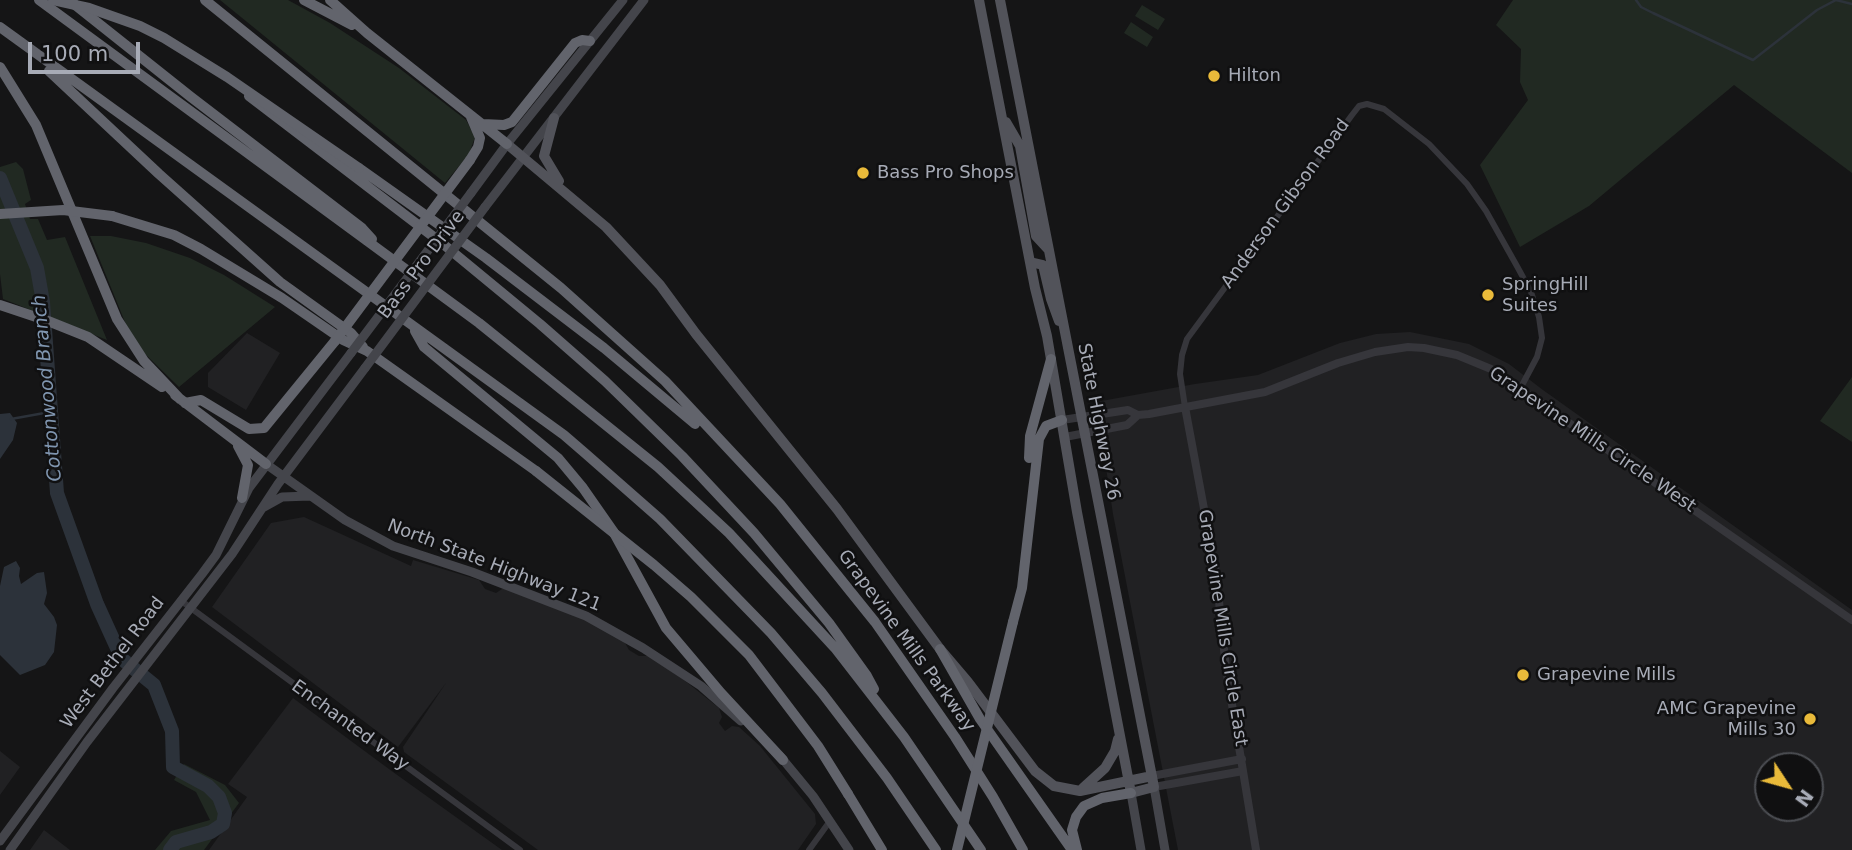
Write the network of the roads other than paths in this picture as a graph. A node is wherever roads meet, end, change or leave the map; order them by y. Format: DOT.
graph roads {
  1 [pos="38,0"];
  2 [pos="53,0"];
  3 [pos="69,0"];
  4 [pos="205,0"];
  5 [pos="304,0"];
  6 [pos="330,0"];
  7 [pos="623,0"];
  8 [pos="645,0"];
  9 [pos="979,0"];
  10 [pos="1000,0"];
  11 [pos="0,27"];
  12 [pos="367,33"];
  13 [pos="590,41"];
  14 [pos="34,53"];
  15 [pos="0,67"];
  16 [pos="468,112"];
  17 [pos="554,118"];
  18 [pos="1003,119"];
  19 [pos="483,124"];
  20 [pos="507,144"];
  21 [pos="523,157"];
  22 [pos="356,172"];
  23 [pos="568,193"];
  24 [pos="0,214"];
  25 [pos="1049,250"];
  26 [pos="388,256"];
  27 [pos="1030,262"];
  28 [pos="3,306"];
  29 [pos="412,326"];
  30 [pos="1065,330"];
  31 [pos="367,351"];
  32 [pos="1051,359"];
  33 [pos="1520,389"];
  34 [pos="183,401"];
  35 [pos="1185,407"];
  36 [pos="1138,415"];
  37 [pos="1082,417"];
  38 [pos="1062,420"];
  39 [pos="1085,433"];
  40 [pos="1065,437"];
  41 [pos="234,440"];
  42 [pos="266,464"];
  43 [pos="742,466"];
  44 [pos="284,476"];
  45 [pos="310,496"];
  46 [pos="242,498"];
  47 [pos="262,508"];
  48 [pos="1030,509"];
  49 [pos="232,554"];
  50 [pos="180,600"];
  51 [pos="191,608"];
  52 [pos="1852,620"];
  53 [pos="940,649"];
  54 [pos="886,713"];
  55 [pos="1119,734"];
  56 [pos="1241,759"];
  57 [pos="783,760"];
  58 [pos="1243,771"];
  59 [pos="1153,781"];
  60 [pos="1129,787"];
  61 [pos="1080,790"];
  62 [pos="17,819"];
  63 [pos="830,821"];
  64 [pos="27,826"];
  65 [pos="0,841"];
  66 [pos="10,850"];
  67 [pos="520,850"];
  68 [pos="809,850"];
  69 [pos="849,850"];
  70 [pos="883,850"];
  71 [pos="936,850"];
  72 [pos="957,850"];
  73 [pos="981,850"];
  74 [pos="1023,850"];
  75 [pos="1075,850"];
  76 [pos="1141,850"];
  77 [pos="1165,850"];
  78 [pos="1255,850"];
  1 -- 26 [label="highway"];
  2 -- 22 [label="highway, bridge"];
  3 -- 26 [label="highway"];
  4 -- 43 [label="highway"];
  5 -- 12 [label="highway"];
  6 -- 12 [label="highway"];
  7 -- 13 [label="main road, Bass Pro Drive"];
  8 -- 17 [label="main road, Bass Pro Drive"];
  9 -- 18 [label="main road, State Highway 26"];
  10 -- 25 [label="main road, State Highway 26"];
  11 -- 14 [label="highway"];
  12 -- 16 [label="highway"];
  13 -- 19 [label="highway"];
  13 -- 20 [label="main road, Bass Pro Drive"];
  14 -- 29 [label="highway"];
  14 -- 31 [label="highway"];
  15 -- 34 [label="highway"];
  16 -- 19 [label="highway"];
  16 -- 34 [label="highway, bridge"];
  17 -- 21 [label="main road, Bass Pro Drive"];
  17 -- 23 [label="main road"];
  18 -- 25 [label="main road"];
  18 -- 27 [label="main road, State Highway 26"];
  19 -- 20 [label="highway"];
  20 -- 21 [label="main road"];
  20 -- 42 [label="main road, Bass Pro Drive, bridge"];
  21 -- 23 [label="main road"];
  21 -- 44 [label="main road, Bass Pro Drive, bridge"];
  22 -- 43 [label="highway"];
  22 -- 54 [label="highway"];
  23 -- 53 [label="main road"];
  24 -- 31 [label="highway, bridge"];
  25 -- 30 [label="main road, State Highway 26"];
  26 -- 54 [label="highway"];
  27 -- 30 [label="main road"];
  27 -- 32 [label="main road, State Highway 26"];
  28 -- 34 [label="highway"];
  29 -- 57 [label="highway"];
  29 -- 71 [label="highway"];
  30 -- 37 [label="main road, State Highway 26"];
  31 -- 70 [label="highway, bridge"];
  32 -- 38 [label="main road, State Highway 26"];
  32 -- 48 [label="highway"];
  33 -- 35 [label="street, Grapevine Mills Circle West"];
  33 -- 35 [label="street, Anderson Gibson Road"];
  33 -- 52 [label="street, Grapevine Mills Circle West"];
  34 -- 41 [label="highway"];
  35 -- 36 [label="street, Grapevine Mills Circle West"];
  35 -- 56 [label="street, Grapevine Mills Circle East"];
  36 -- 37 [label="street"];
  36 -- 39 [label="street"];
  37 -- 38 [label="street"];
  37 -- 39 [label="main road, State Highway 26"];
  38 -- 40 [label="main road, State Highway 26"];
  38 -- 48 [label="highway"];
  39 -- 40 [label="street"];
  39 -- 59 [label="main road, State Highway 26"];
  40 -- 55 [label="main road, State Highway 26"];
  41 -- 42 [label="highway"];
  41 -- 46 [label="highway"];
  42 -- 44 [label="main road, North State Highway 121"];
  42 -- 46 [label="main road, Bass Pro Drive"];
  43 -- 74 [label="highway, Grapevine Mills Parkway"];
  44 -- 45 [label="main road, North State Highway 121"];
  44 -- 47 [label="main road, Bass Pro Drive"];
  45 -- 47 [label="main road"];
  45 -- 57 [label="main road, North State Highway 121"];
  46 -- 50 [label="main road, West Bethel Road"];
  47 -- 49 [label="main road, Bass Pro Drive"];
  48 -- 72 [label="highway, bridge"];
  49 -- 51 [label="main road, West Bethel Road"];
  50 -- 51 [label="street, Enchanted Way"];
  50 -- 62 [label="main road, West Bethel Road"];
  51 -- 64 [label="main road, West Bethel Road"];
  51 -- 67 [label="street, Enchanted Way"];
  53 -- 61 [label="main road"];
  53 -- 75 [label="highway"];
  54 -- 73 [label="highway"];
  55 -- 60 [label="main road, State Highway 26"];
  55 -- 61 [label="main road"];
  56 -- 58 [label="street, Grapevine Mills Circle East"];
  56 -- 59 [label="street"];
  57 -- 63 [label="main road, North State Highway 121"];
  58 -- 59 [label="street"];
  58 -- 78 [label="street, Grapevine Mills Circle East"];
  59 -- 60 [label="main road"];
  59 -- 77 [label="main road, State Highway 26"];
  60 -- 61 [label="main road"];
  60 -- 75 [label="highway"];
  60 -- 76 [label="main road, State Highway 26"];
  62 -- 64 [label="main road"];
  62 -- 65 [label="main road, West Bethel Road"];
  63 -- 68 [label="street"];
  63 -- 69 [label="main road, North State Highway 121"];
  64 -- 66 [label="main road, West Bethel Road"];
}
